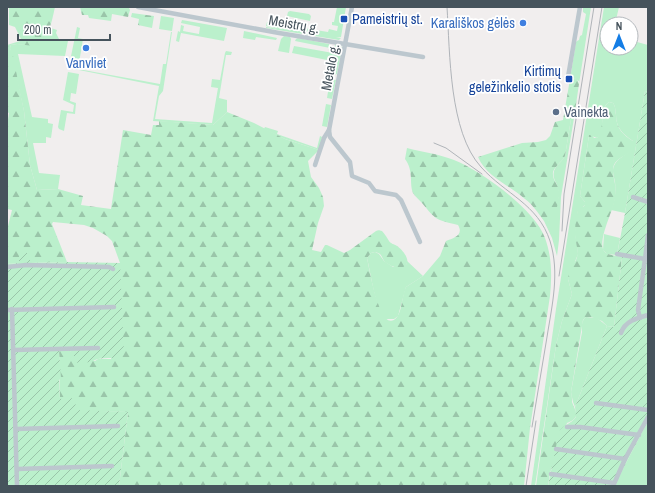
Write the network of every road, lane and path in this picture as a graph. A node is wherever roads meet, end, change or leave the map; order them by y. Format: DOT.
graph roads {
  1 [pos="138,7"];
  2 [pos="352,7"];
  3 [pos="580,7"];
  4 [pos="345,44"];
  5 [pos="423,57"];
  6 [pos="568,77"];
  7 [pos="329,130"];
  8 [pos="315,165"];
  9 [pos="632,197"];
  10 [pos="648,202"];
  11 [pos="648,234"];
  12 [pos="420,242"];
  13 [pos="616,254"];
  14 [pos="645,260"];
  15 [pos="7,267"];
  16 [pos="112,269"];
  17 [pos="114,307"];
  18 [pos="9,309"];
  19 [pos="648,315"];
  20 [pos="640,318"];
  21 [pos="621,333"];
  22 [pos="98,348"];
  23 [pos="13,350"];
  24 [pos="596,403"];
  25 [pos="648,410"];
  26 [pos="648,417"];
  27 [pos="118,426"];
  28 [pos="568,427"];
  29 [pos="16,429"];
  30 [pos="639,435"];
  31 [pos="556,449"];
  32 [pos="626,459"];
  33 [pos="112,466"];
  34 [pos="17,469"];
  35 [pos="551,474"];
  36 [pos="614,485"];
  37 [pos="17,486"];
  1 -- 4 [label="street, Meistrų g."];
  2 -- 4 [label="street, Metalo g."];
  3 -- 6 [label="street"];
  4 -- 5 [label="street, Meistrų g."];
  4 -- 7 [label="street, Metalo g."];
  7 -- 8 [label="street, Metalo g."];
  7 -- 12 [label="street"];
  9 -- 10 [label="street"];
  11 -- 14 [label="street"];
  13 -- 14 [label="street"];
  14 -- 20 [label="street"];
  15 -- 16 [label="street"];
  17 -- 18 [label="street"];
  18 -- 23 [label="street"];
  19 -- 20 [label="street"];
  20 -- 21 [label="street"];
  22 -- 23 [label="street"];
  23 -- 29 [label="street"];
  24 -- 25 [label="street"];
  26 -- 30 [label="street"];
  27 -- 29 [label="street"];
  28 -- 30 [label="street"];
  29 -- 34 [label="street"];
  30 -- 32 [label="street"];
  31 -- 32 [label="street"];
  32 -- 36 [label="street"];
  33 -- 34 [label="street"];
  34 -- 37 [label="street"];
  35 -- 36 [label="street"];
}
